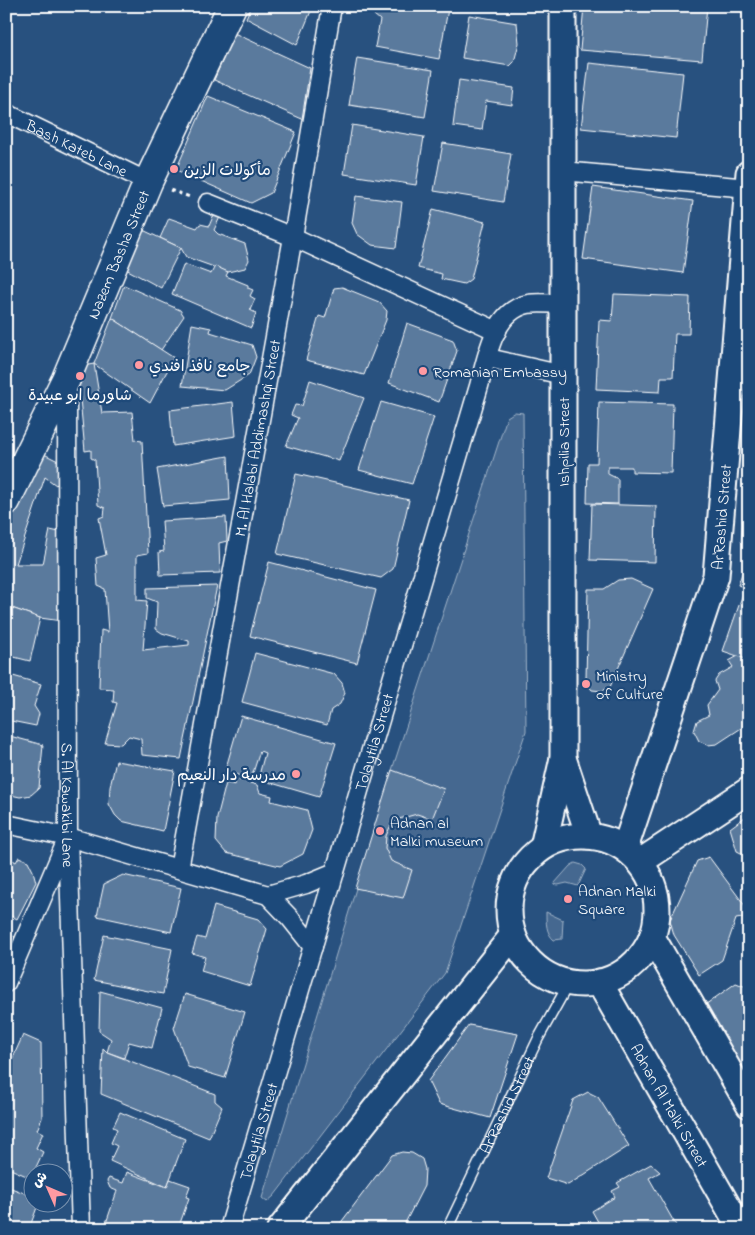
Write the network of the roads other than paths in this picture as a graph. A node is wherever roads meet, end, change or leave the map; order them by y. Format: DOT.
graph roads {
  1 [pos="232,6"];
  2 [pos="332,6"];
  3 [pos="563,6"];
  4 [pos="6,113"];
  5 [pos="563,171"];
  6 [pos="749,173"];
  7 [pos="148,182"];
  8 [pos="748,188"];
  9 [pos="208,203"];
  10 [pos="293,237"];
  11 [pos="563,304"];
  12 [pos="497,331"];
  13 [pos="488,358"];
  14 [pos="563,375"];
  15 [pos="66,379"];
  16 [pos="7,498"];
  17 [pos="563,758"];
  18 [pos="749,790"];
  19 [pos="6,824"];
  20 [pos="589,836"];
  21 [pos="68,837"];
  22 [pos="543,847"];
  23 [pos="633,855"];
  24 [pos="179,869"];
  25 [pos="335,872"];
  26 [pos="268,895"];
  27 [pos="513,935"];
  28 [pos="652,937"];
  29 [pos="313,947"];
  30 [pos="599,982"];
  31 [pos="6,983"];
  32 [pos="570,983"];
  33 [pos="749,1105"];
  34 [pos="81,1229"];
  35 [pos="229,1229"];
  36 [pos="280,1229"];
  37 [pos="447,1229"];
  38 [pos="741,1229"];
  1 -- 7 [label="main road, Nazem Basha Street"];
  2 -- 10 [label="street, M. Al Halabi Addimashqi Street"];
  3 -- 5 [label="main road, Ishpilia Street"];
  4 -- 7 [label="street, Bash Kateb Lane"];
  5 -- 8 [label="street"];
  5 -- 11 [label="main road, Ishpilia Street"];
  6 -- 8 [label="main road, Ar'Rashid Street"];
  7 -- 15 [label="main road, Nazem Basha Street"];
  8 -- 23 [label="main road, Ar'Rashid Street"];
  9 -- 10 [label="street"];
  10 -- 12 [label="street"];
  10 -- 24 [label="street, M. Al Halabi Addimashqi Street"];
  11 -- 12 [label="street, Tolaytila Street"];
  11 -- 14 [label="main road, Ishpilia Street"];
  12 -- 13 [label="street, Tolaytila Street"];
  13 -- 14 [label="street"];
  13 -- 25 [label="street, Tolaytila Street"];
  14 -- 17 [label="main road, Ishpilia Street"];
  15 -- 16 [label="main road, Nazem Basha Street"];
  15 -- 21 [label="street, S. Al Kawakibi Lane"];
  17 -- 20 [label="main road"];
  17 -- 22 [label="main road"];
  18 -- 23 [label="main road"];
  19 -- 21 [label="street"];
  20 -- 22 [label="main road"];
  20 -- 23 [label="main road"];
  21 -- 24 [label="street"];
  21 -- 31 [label="street"];
  21 -- 34 [label="street, S. Al Kawakibi Lane"];
  22 -- 27 [label="main road"];
  23 -- 28 [label="main road"];
  24 -- 26 [label="street"];
  25 -- 26 [label="street"];
  25 -- 29 [label="street, Tolaytila Street"];
  26 -- 29 [label="street"];
  27 -- 32 [label="main road"];
  27 -- 36 [label="main road"];
  28 -- 30 [label="main road"];
  28 -- 33 [label="main road"];
  29 -- 35 [label="street, Tolaytila Street"];
  30 -- 32 [label="main road"];
  30 -- 38 [label="main road, Adnan Al Malki Street"];
  32 -- 37 [label="lane, Ar'Rashid Street"];
}
